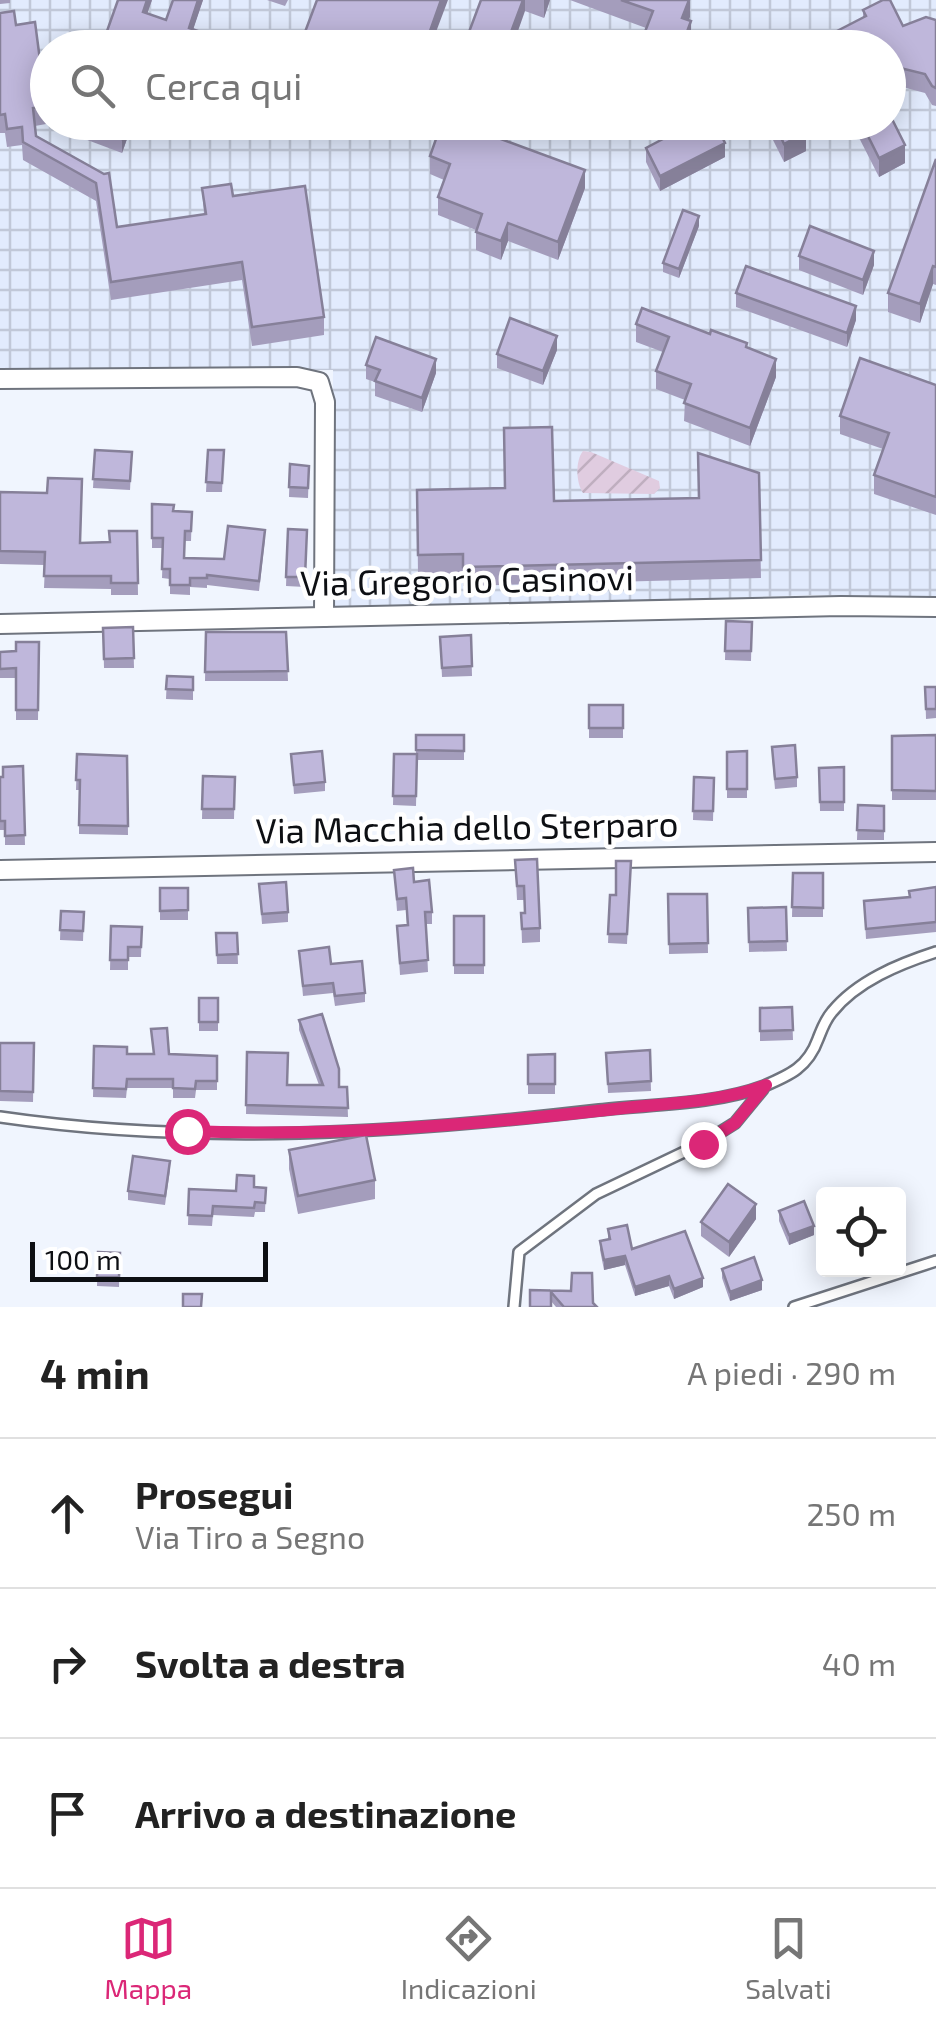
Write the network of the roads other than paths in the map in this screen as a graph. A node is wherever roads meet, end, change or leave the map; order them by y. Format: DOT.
graph roads {
  1 [pos="0,379"];
  2 [pos="936,607"];
  3 [pos="324,617"];
  4 [pos="0,624"];
  5 [pos="936,852"];
  6 [pos="0,870"];
  7 [pos="936,952"];
  8 [pos="766,1085"];
  9 [pos="0,1117"];
  10 [pos="936,1261"];
  11 [pos="514,1307"];
  12 [pos="794,1307"];
  1 -- 3 [label="street"];
  2 -- 3 [label="street, Via Gregorio Casinovi"];
  3 -- 4 [label="street, Via Gregorio Casinovi"];
  5 -- 6 [label="street, Via Macchia dello Sterparo"];
  7 -- 8 [label="lane"];
  8 -- 9 [label="lane"];
  8 -- 11 [label="lane"];
  10 -- 12 [label="lane"];
}
